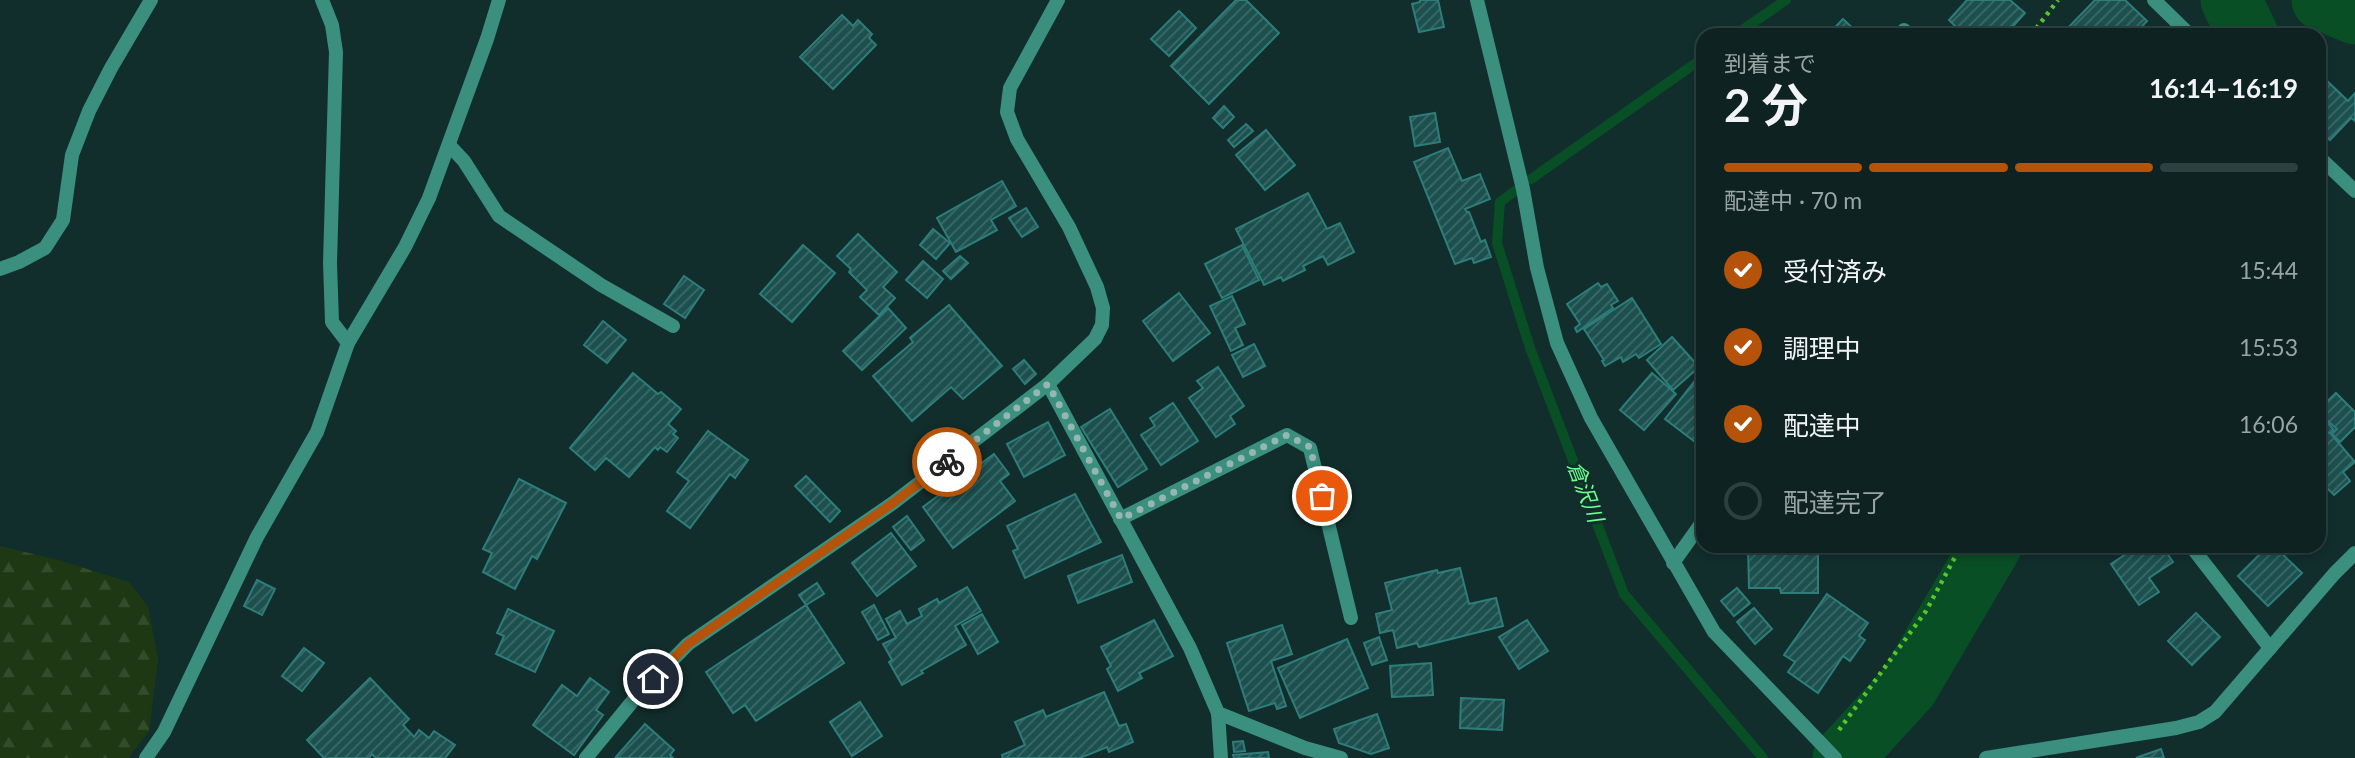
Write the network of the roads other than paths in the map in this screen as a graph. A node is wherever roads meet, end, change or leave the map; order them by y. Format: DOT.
graph roads {
  1 [pos="151,0"];
  2 [pos="322,0"];
  3 [pos="499,0"];
  4 [pos="1058,0"];
  5 [pos="1477,0"];
  6 [pos="2154,0"];
  7 [pos="2183,28"];
  8 [pos="449,145"];
  9 [pos="2326,164"];
  10 [pos="2355,191"];
  11 [pos="0,269"];
  12 [pos="673,326"];
  13 [pos="348,343"];
  14 [pos="1048,384"];
  15 [pos="1121,519"];
  16 [pos="1696,531"];
  17 [pos="2196,553"];
  18 [pos="2355,554"];
  19 [pos="1673,563"];
  20 [pos="1351,618"];
  21 [pos="2270,648"];
  22 [pos="1218,713"];
  23 [pos="1831,753"];
  24 [pos="146,758"];
  25 [pos="586,758"];
  26 [pos="1221,758"];
  27 [pos="1341,758"];
  28 [pos="1986,758"];
  1 -- 11 [label="street"];
  2 -- 13 [label="street"];
  3 -- 8 [label="street"];
  4 -- 14 [label="street"];
  5 -- 19 [label="street"];
  6 -- 7 [label="street"];
  8 -- 12 [label="street"];
  8 -- 13 [label="street"];
  9 -- 10 [label="street"];
  13 -- 24 [label="street"];
  14 -- 15 [label="street"];
  14 -- 25 [label="street"];
  15 -- 20 [label="street"];
  15 -- 22 [label="street"];
  16 -- 19 [label="street"];
  17 -- 21 [label="street"];
  18 -- 21 [label="street"];
  19 -- 23 [label="street"];
  21 -- 28 [label="street"];
  22 -- 26 [label="street"];
  22 -- 27 [label="street"];
}
